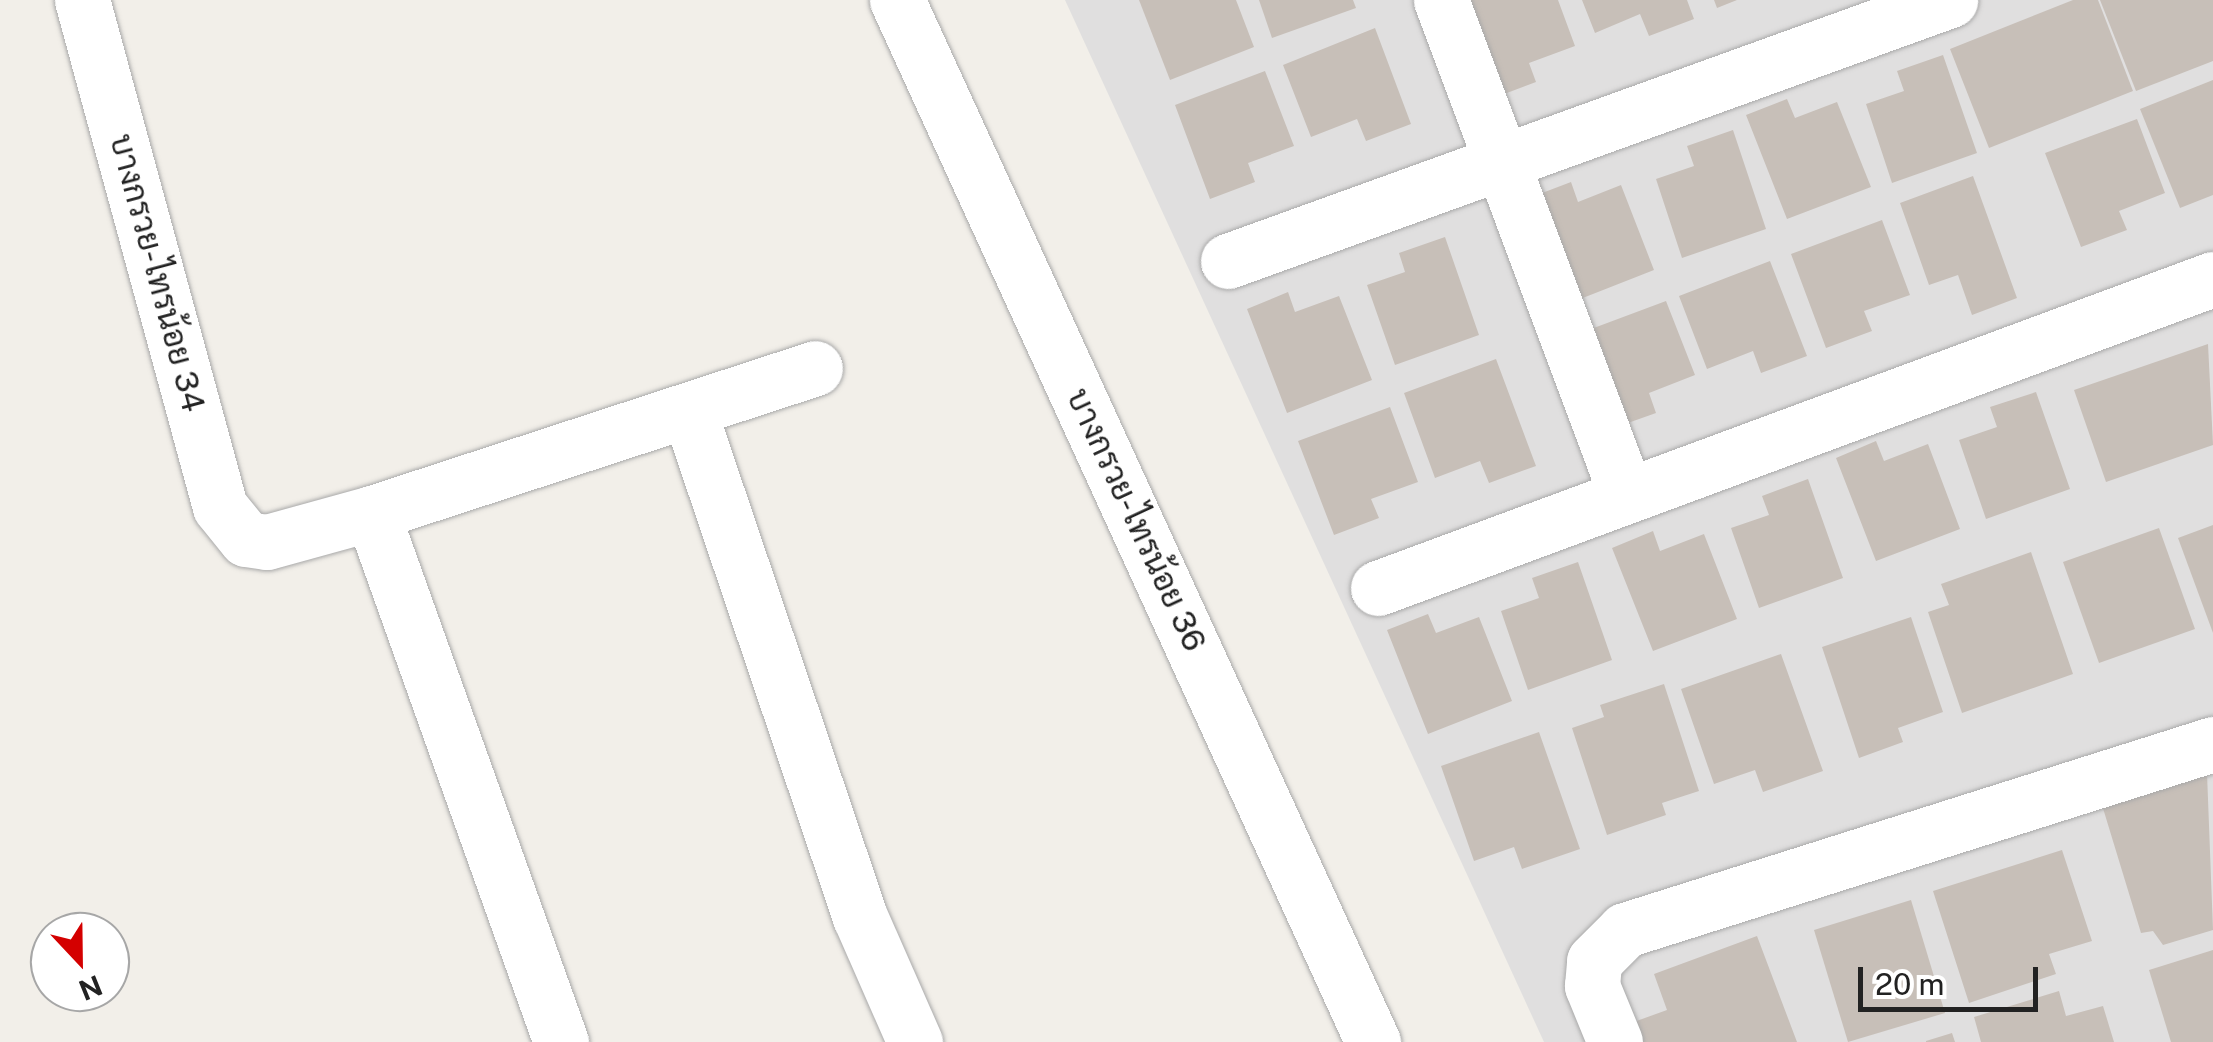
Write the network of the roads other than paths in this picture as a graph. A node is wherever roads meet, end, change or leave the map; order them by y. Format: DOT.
graph roads {
  1 [pos="82,0"];
  2 [pos="896,0"];
  3 [pos="1441,0"];
  4 [pos="1950,0"];
  5 [pos="1499,160"];
  6 [pos="1228,261"];
  7 [pos="2213,279"];
  8 [pos="815,368"];
  9 [pos="690,414"];
  10 [pos="1626,494"];
  11 [pos="372,513"];
  12 [pos="1378,588"];
  13 [pos="2213,744"];
  14 [pos="561,1042"];
  15 [pos="916,1042"];
  16 [pos="1373,1042"];
  17 [pos="1616,1042"];
  1 -- 11 [label="street, บางกรวย-ไทรน้อย 34"];
  2 -- 16 [label="street, บางกรวย-ไทรน้อย 36"];
  3 -- 5 [label="street"];
  4 -- 5 [label="street"];
  5 -- 6 [label="street"];
  5 -- 10 [label="street"];
  7 -- 10 [label="street"];
  8 -- 9 [label="street"];
  9 -- 11 [label="street"];
  9 -- 15 [label="street"];
  10 -- 12 [label="street"];
  11 -- 14 [label="street"];
  13 -- 17 [label="street"];
}
